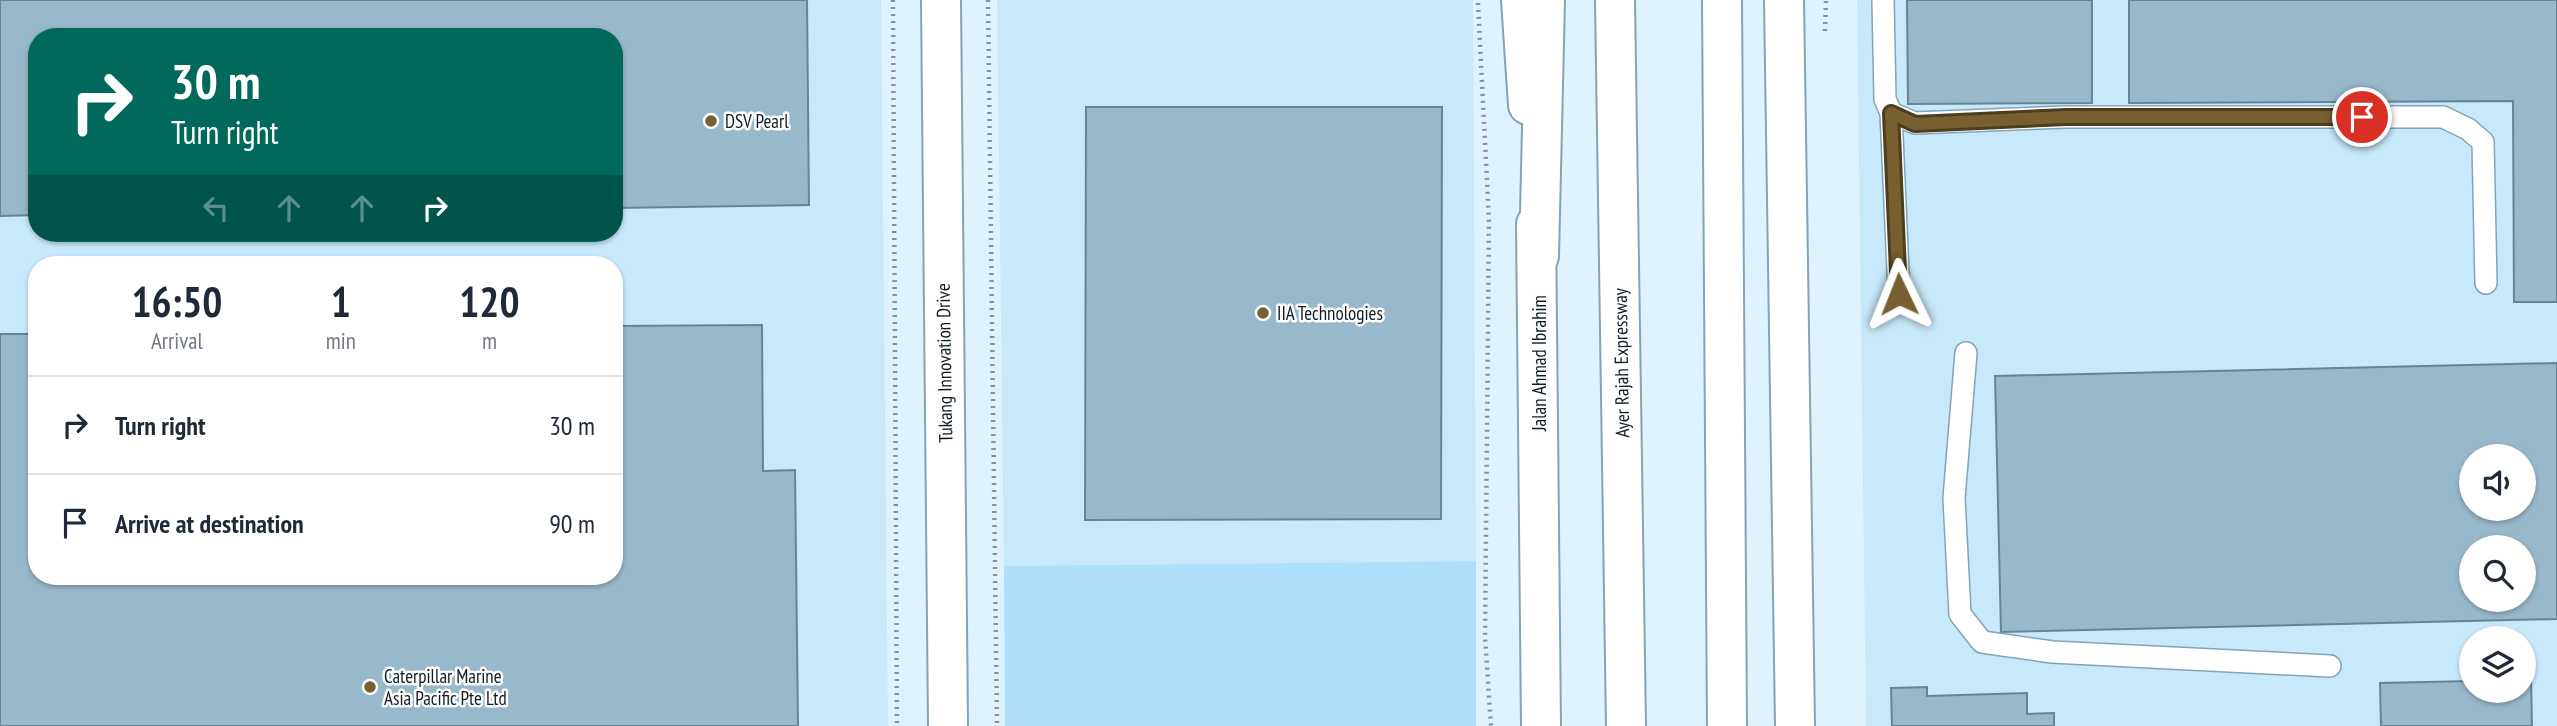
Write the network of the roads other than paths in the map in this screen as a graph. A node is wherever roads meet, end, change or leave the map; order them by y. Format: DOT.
graph roads {
  1 [pos="941,0"];
  2 [pos="1521,0"];
  3 [pos="1545,0"];
  4 [pos="1615,0"];
  5 [pos="1722,0"];
  6 [pos="1784,0"];
  7 [pos="1883,0"];
  8 [pos="1891,113"];
  9 [pos="1539,256"];
  10 [pos="2486,283"];
  11 [pos="1899,294"];
  12 [pos="1966,353"];
  13 [pos="2330,666"];
  14 [pos="948,726"];
  15 [pos="1541,726"];
  16 [pos="1626,726"];
  17 [pos="1727,726"];
  18 [pos="1795,726"];
  1 -- 14 [label="main road, Tukang Innovation Drive"];
  2 -- 9 [label="main road, Jalan Ahmad Ibrahim"];
  3 -- 9 [label="main road"];
  4 -- 16 [label="main road, Ayer Rajah Expressway"];
  5 -- 17 [label="main road"];
  6 -- 18 [label="main road"];
  7 -- 8 [label="lane"];
  8 -- 10 [label="lane"];
  8 -- 11 [label="lane"];
  9 -- 15 [label="main road, Jalan Ahmad Ibrahim"];
  12 -- 13 [label="lane"];
}
